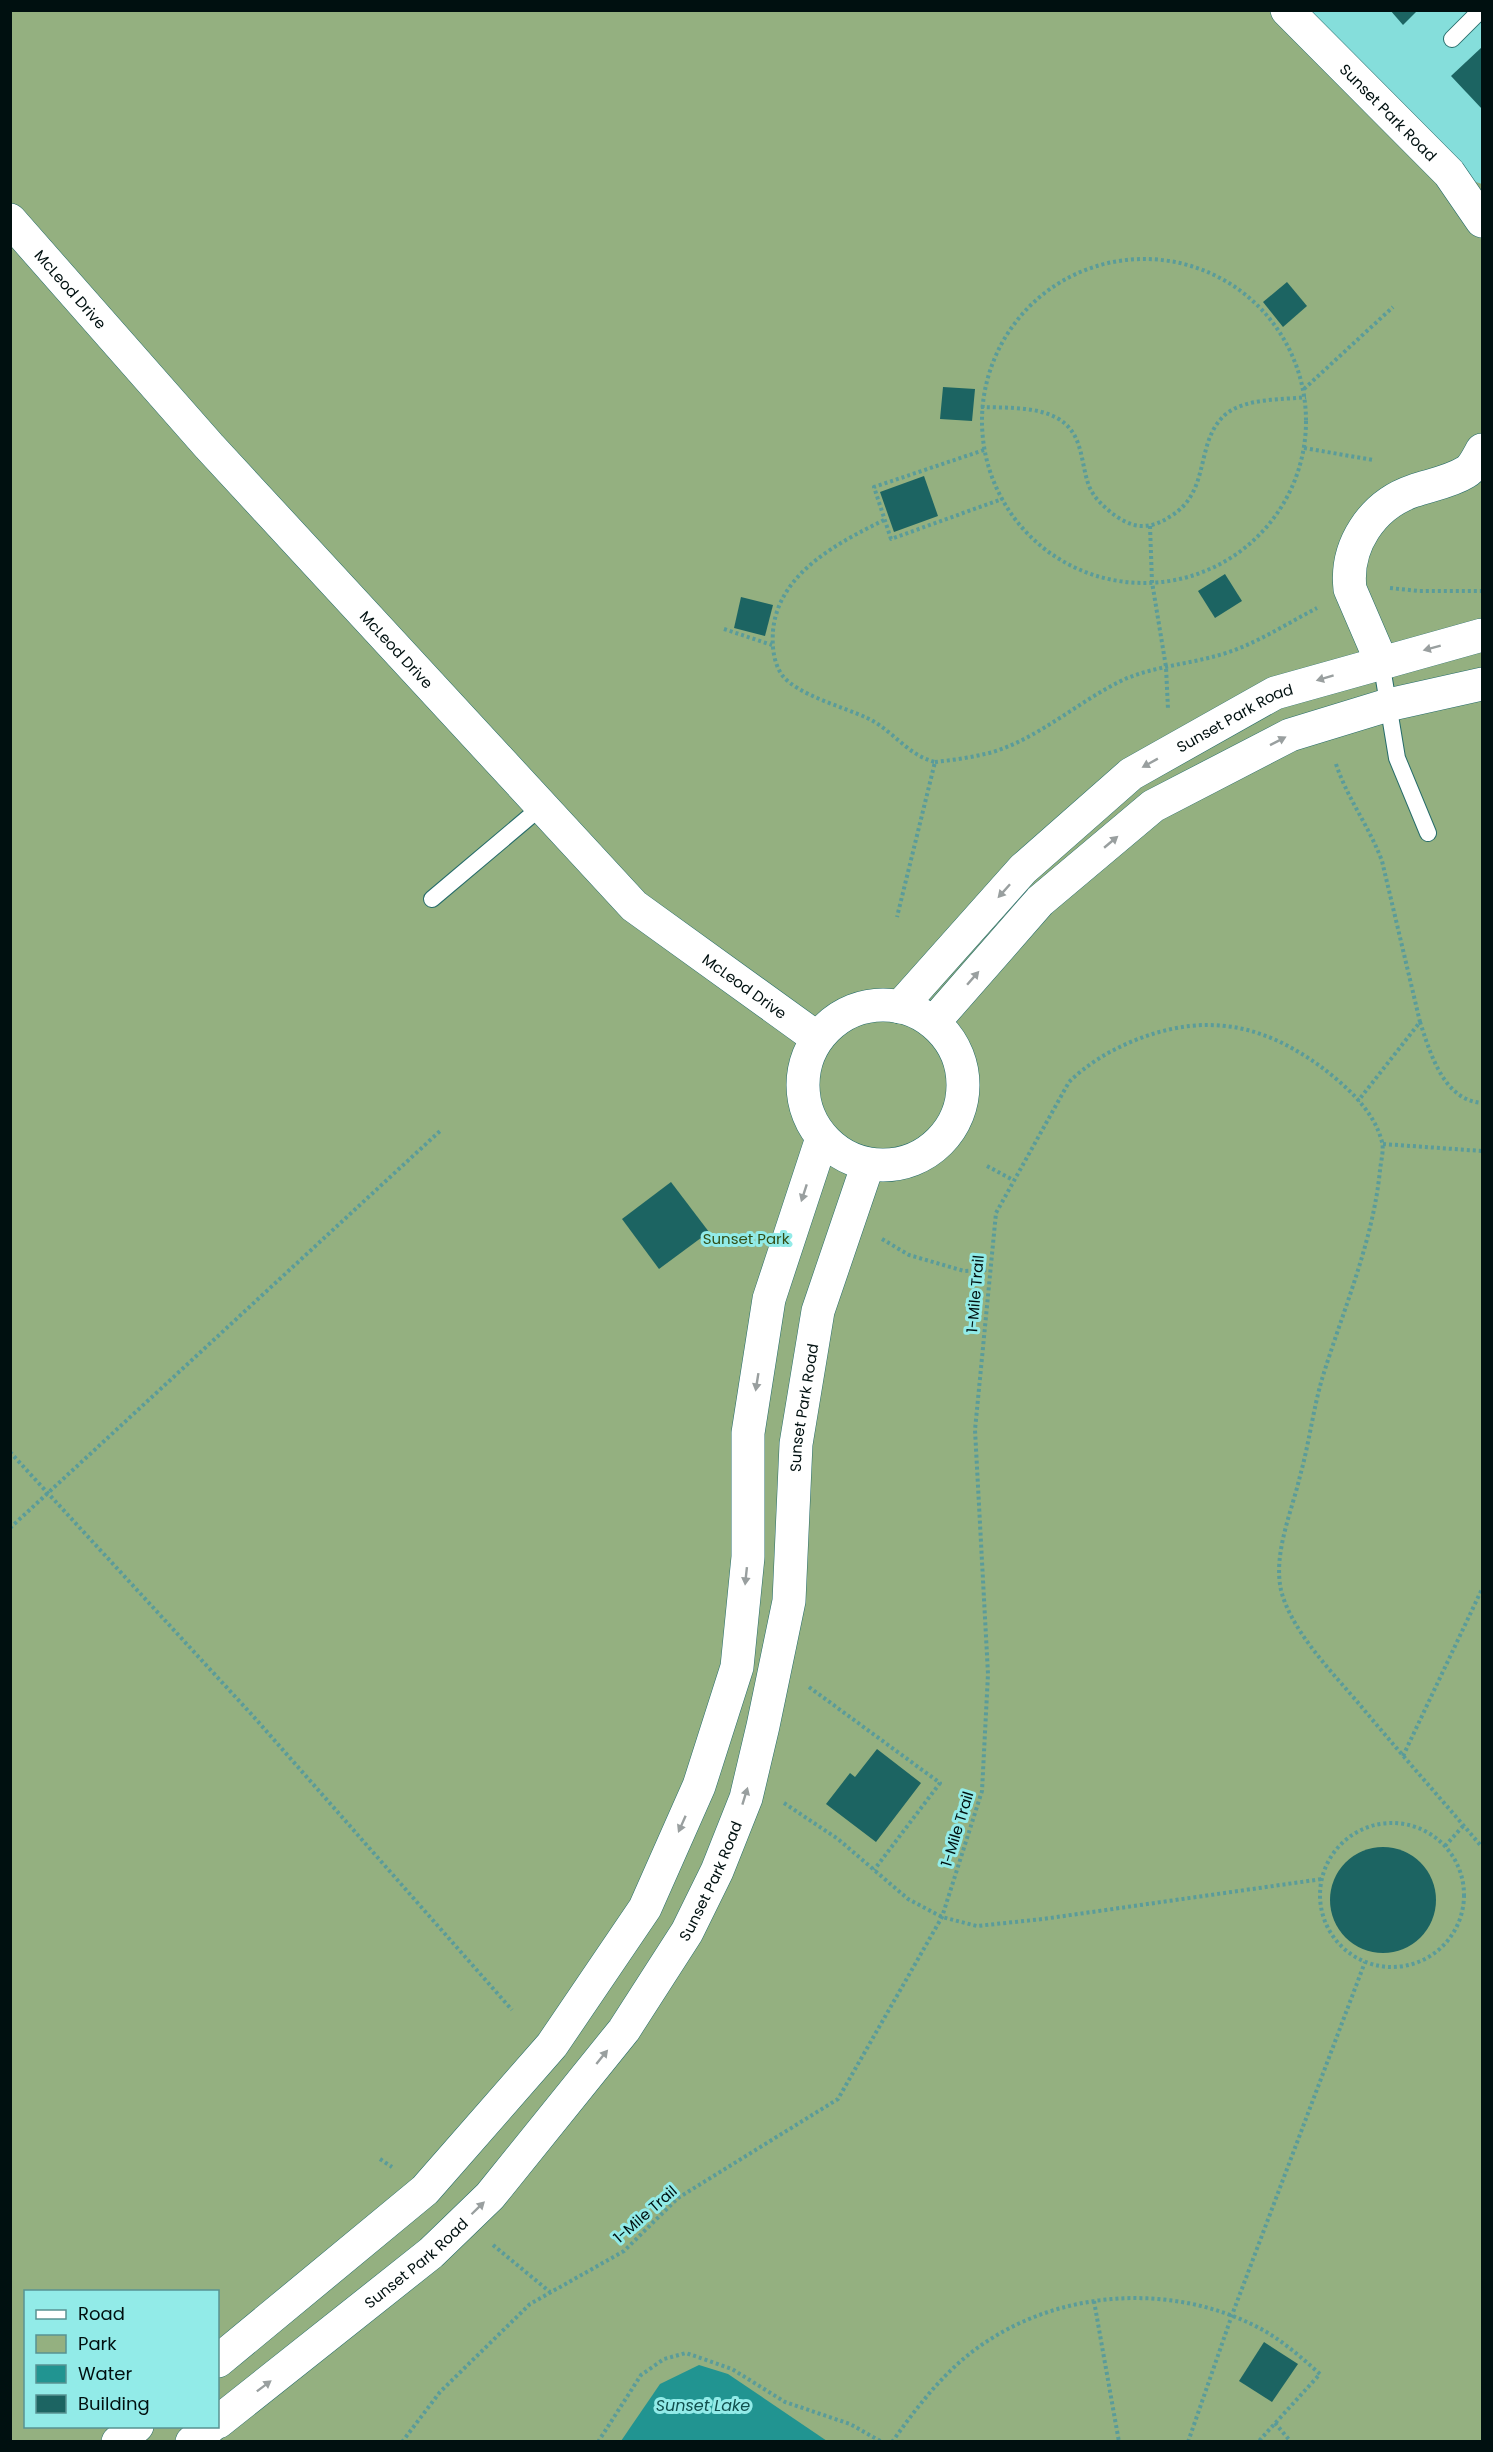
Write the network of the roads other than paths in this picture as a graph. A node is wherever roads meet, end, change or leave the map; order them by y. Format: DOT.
graph roads {
  1 [pos="1287,10"];
  2 [pos="1481,10"];
  3 [pos="1452,39"];
  4 [pos="10,220"];
  5 [pos="1482,221"];
  6 [pos="1482,450"];
  7 [pos="1482,635"];
  8 [pos="1381,662"];
  9 [pos="1482,684"];
  10 [pos="1388,705"];
  11 [pos="541,807"];
  12 [pos="1428,833"];
  13 [pos="432,899"];
  14 [pos="900,1006"];
  15 [pos="934,1022"];
  16 [pos="818,1038"];
  17 [pos="822,1138"];
  18 [pos="868,1164"];
  19 [pos="219,2360"];
  20 [pos="219,2421"];
  21 [pos="136,2428"];
  22 [pos="210,2428"];
  23 [pos="118,2442"];
  24 [pos="192,2442"];
  1 -- 5 [label="street, Sunset Park Road"];
  2 -- 3 [label="lane"];
  4 -- 11 [label="street, McLeod Drive"];
  6 -- 8 [label="street"];
  7 -- 8 [label="street, Sunset Park Road, one-way"];
  8 -- 10 [label="lane"];
  8 -- 14 [label="street, Sunset Park Road, one-way"];
  9 -- 10 [label="street"];
  10 -- 12 [label="lane"];
  15 -- 10 [label="street, one-way"];
  11 -- 13 [label="lane"];
  11 -- 16 [label="street, McLeod Drive"];
  14 -- 15 [label="street"];
  14 -- 16 [label="street"];
  15 -- 18 [label="street"];
  16 -- 17 [label="street"];
  17 -- 18 [label="street"];
  17 -- 19 [label="street, one-way"];
  20 -- 18 [label="street, Sunset Park Road, one-way"];
  21 -- 23 [label="street"];
  22 -- 24 [label="street"];
}
